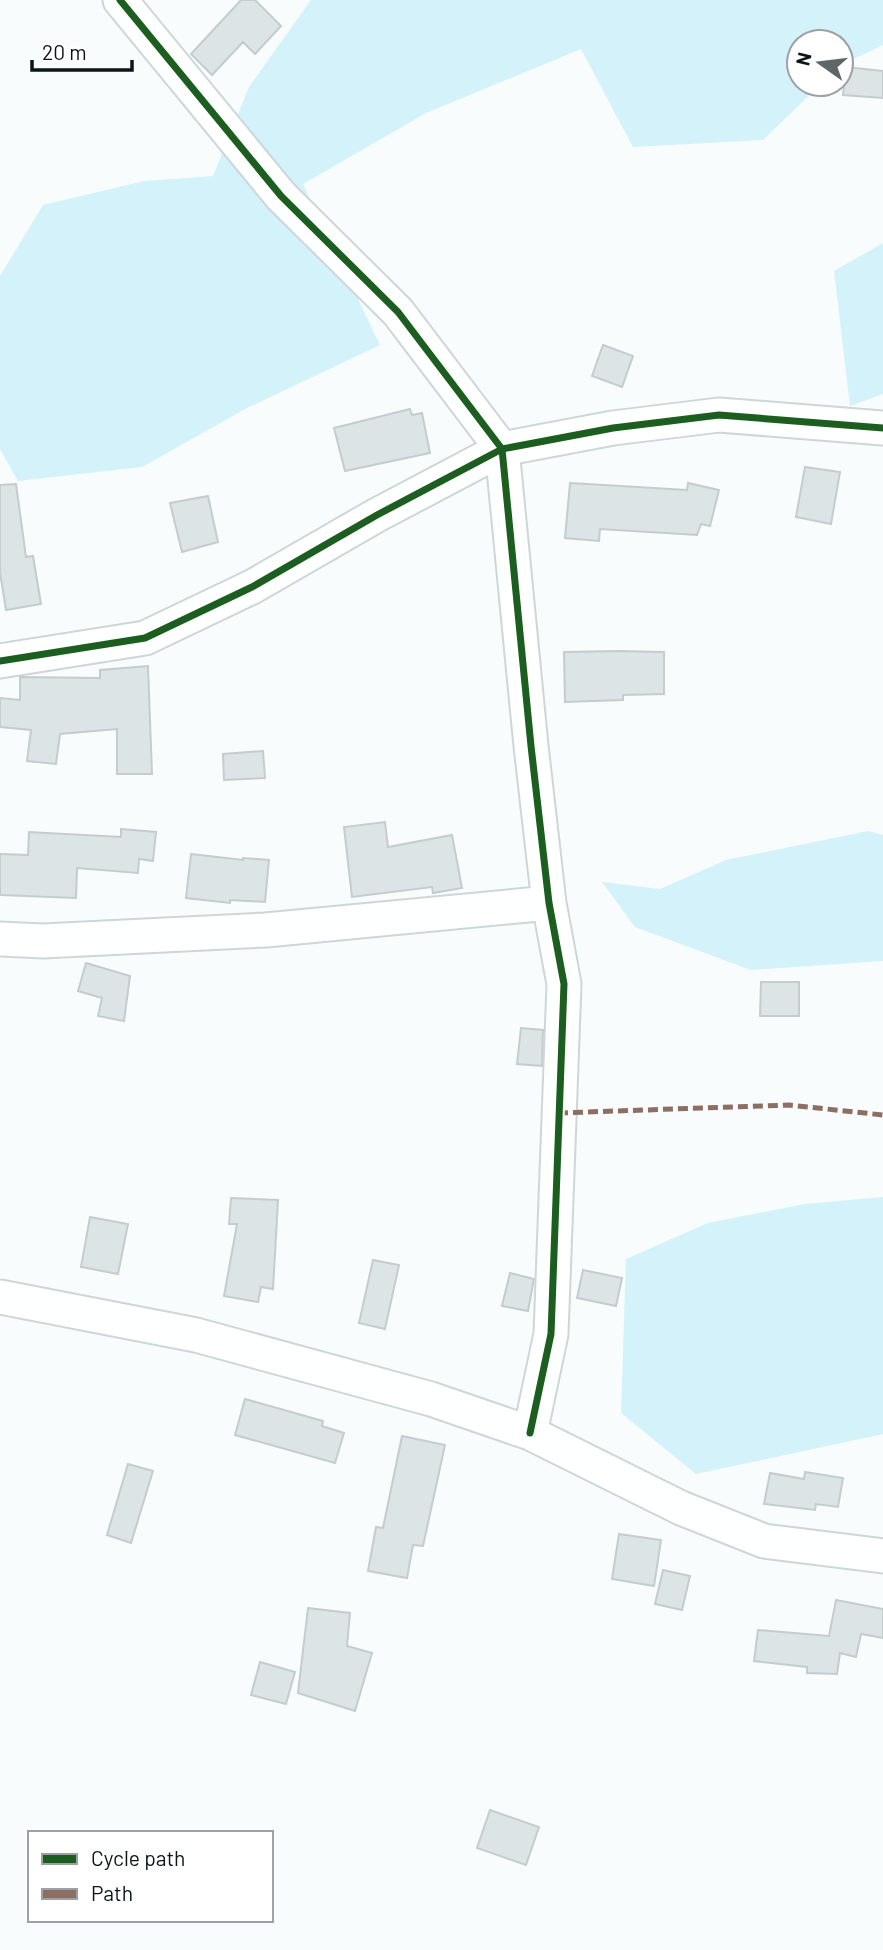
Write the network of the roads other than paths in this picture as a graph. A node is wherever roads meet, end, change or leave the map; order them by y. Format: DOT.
graph roads {
  1 [pos="120,0"];
  2 [pos="883,428"];
  3 [pos="502,449"];
  4 [pos="0,661"];
  5 [pos="549,903"];
  6 [pos="0,939"];
  7 [pos="0,1297"];
  8 [pos="530,1433"];
  9 [pos="883,1556"];
  1 -- 3 [label="street"];
  2 -- 3 [label="street"];
  3 -- 4 [label="street"];
  3 -- 5 [label="street"];
  5 -- 6 [label="street"];
  5 -- 8 [label="street"];
  7 -- 8 [label="street"];
  8 -- 9 [label="street"];
}
